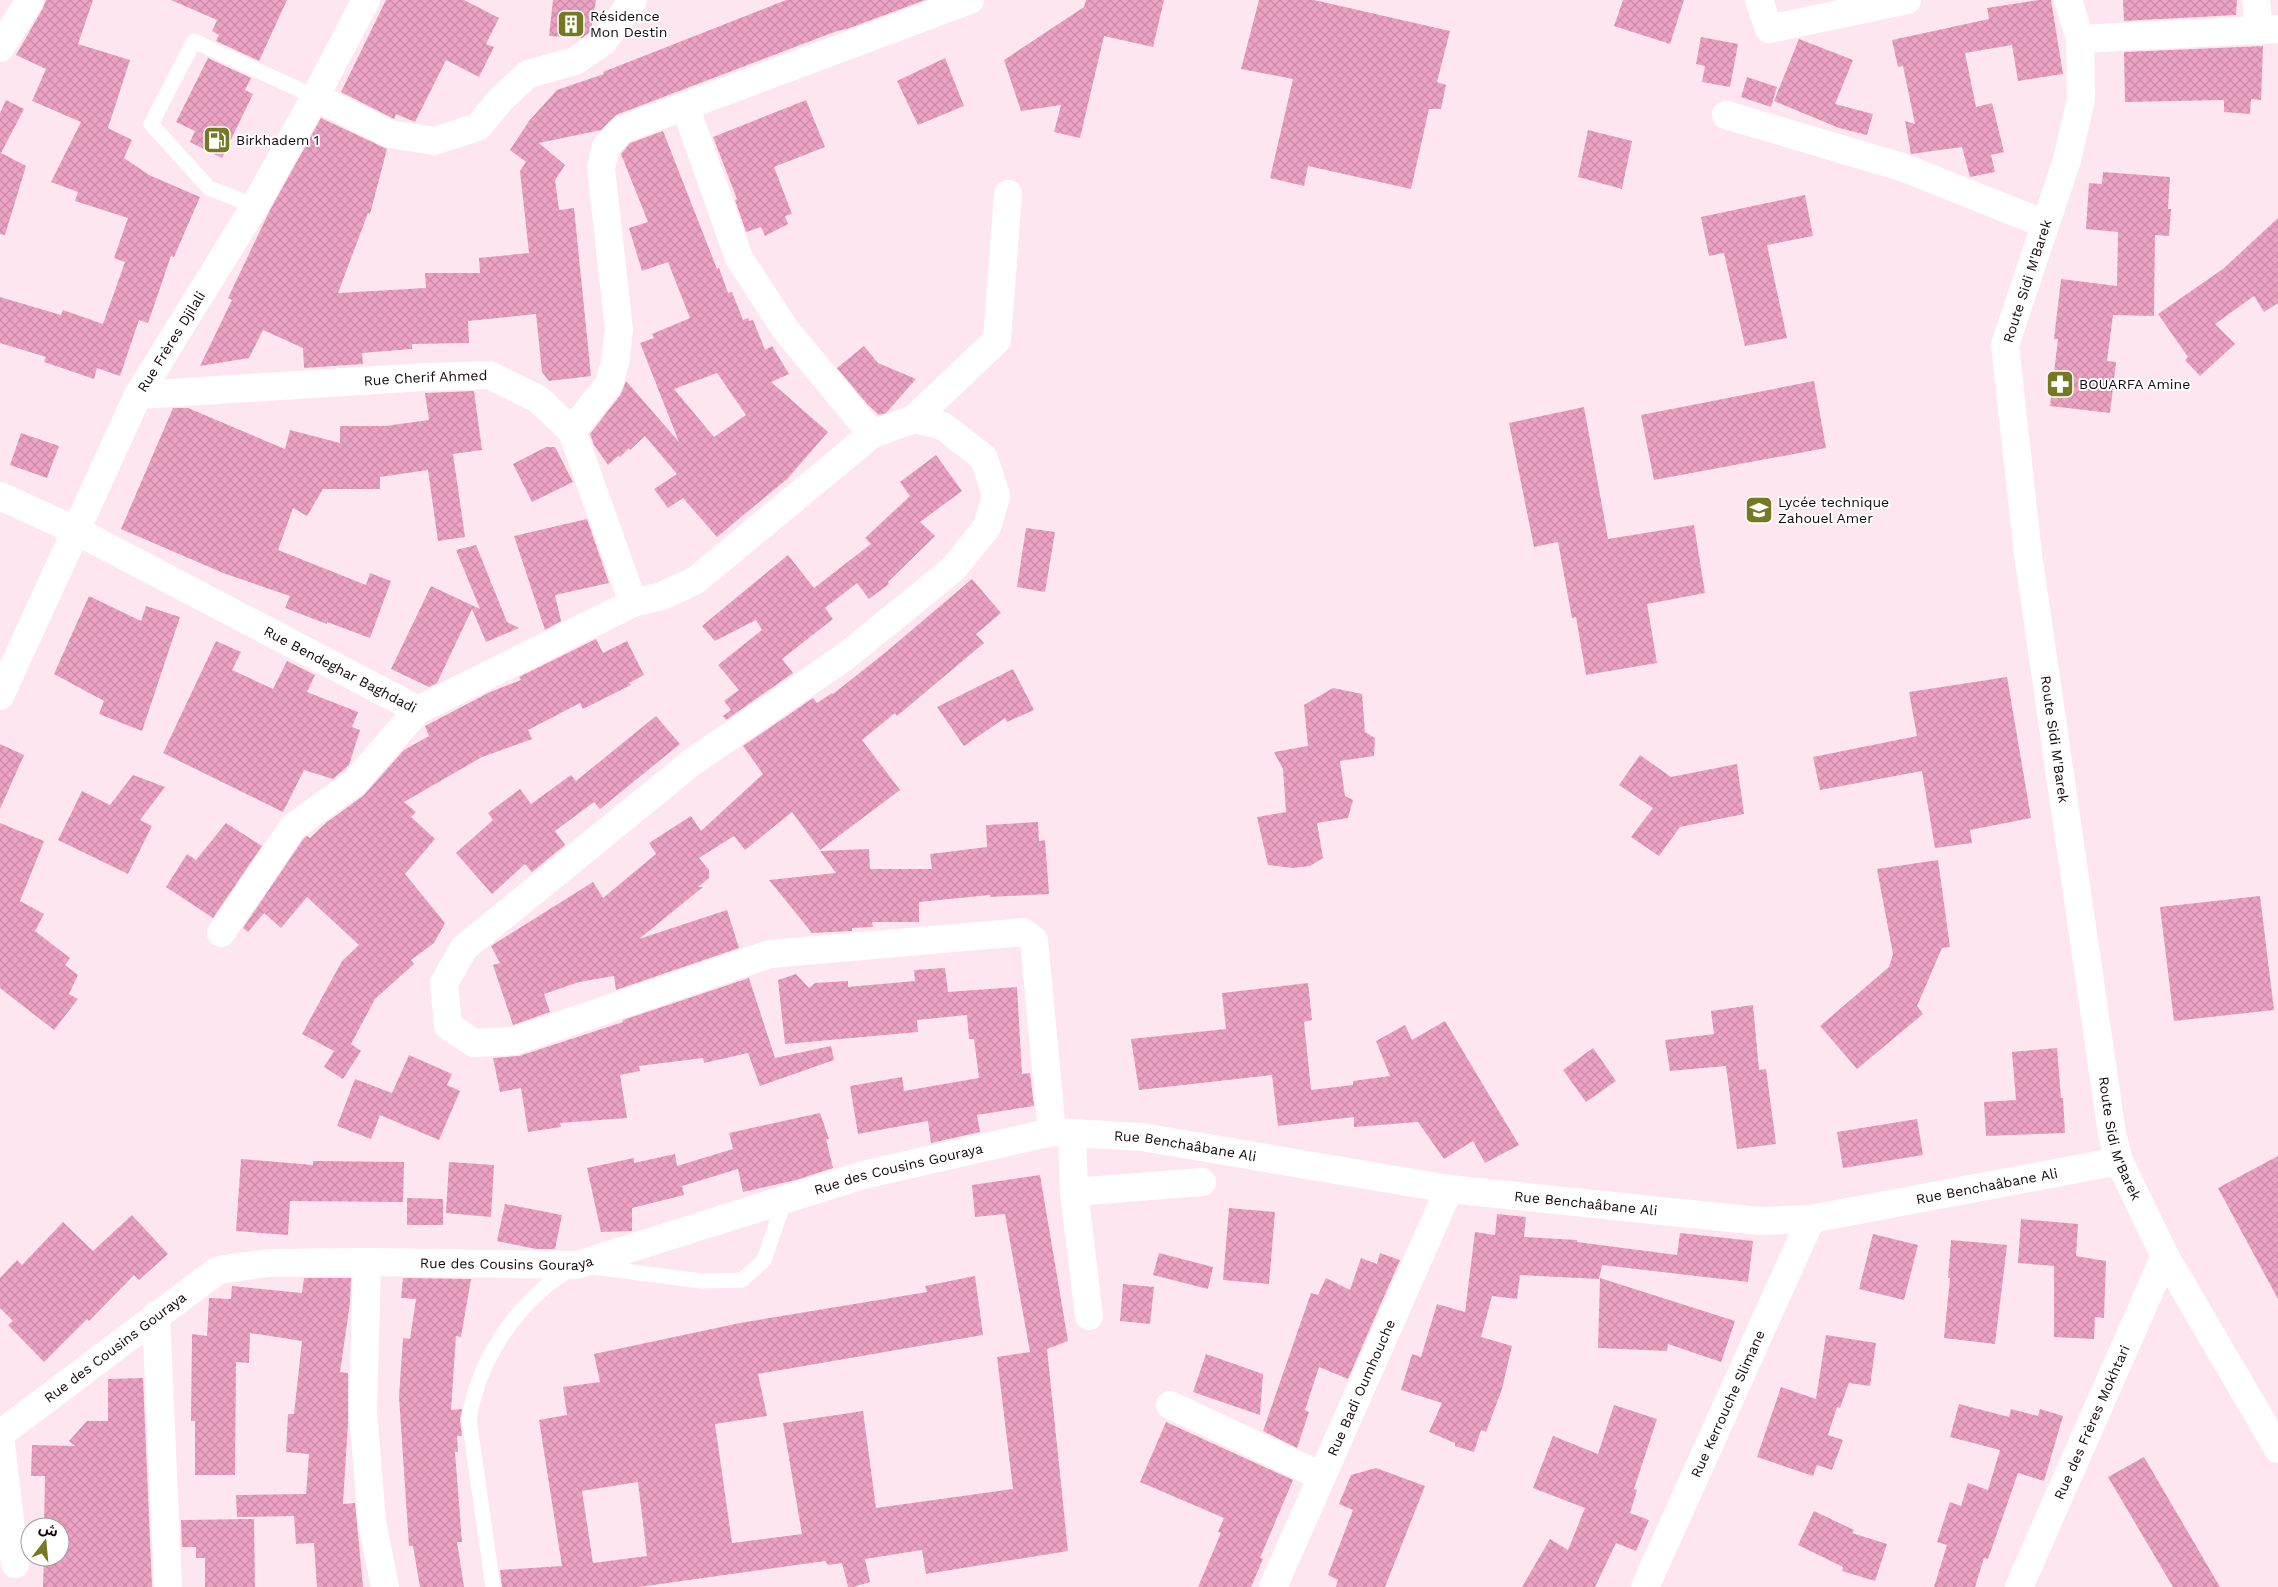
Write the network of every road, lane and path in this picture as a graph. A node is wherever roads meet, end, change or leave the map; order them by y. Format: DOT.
graph roads {
  1 [pos="30,0"];
  2 [pos="366,0"];
  3 [pos="633,0"];
  4 [pos="970,0"];
  5 [pos="1759,0"];
  6 [pos="1907,0"];
  7 [pos="2068,0"];
  8 [pos="2256,0"];
  9 [pos="2268,30"];
  10 [pos="2080,39"];
  11 [pos="0,48"];
  12 [pos="315,97"];
  13 [pos="685,106"];
  14 [pos="1726,115"];
  15 [pos="1008,194"];
  16 [pos="255,206"];
  17 [pos="2045,224"];
  18 [pos="138,395"];
  19 [pos="914,419"];
  20 [pos="572,431"];
  21 [pos="872,434"];
  22 [pos="0,496"];
  23 [pos="77,531"];
  24 [pos="633,603"];
  25 [pos="8,667"];
  26 [pos="0,696"];
  27 [pos="418,710"];
  28 [pos="220,933"];
  29 [pos="1062,1133"];
  30 [pos="2119,1161"];
  31 [pos="1202,1182"];
  32 [pos="1449,1189"];
  33 [pos="1074,1192"];
  34 [pos="784,1199"];
  35 [pos="1811,1220"];
  36 [pos="2165,1256"];
  37 [pos="367,1262"];
  38 [pos="578,1264"];
  39 [pos="156,1316"];
  40 [pos="1090,1316"];
  41 [pos="1170,1406"];
  42 [pos="0,1434"];
  43 [pos="2278,1449"];
  44 [pos="1321,1476"];
  45 [pos="14,1564"];
  46 [pos="168,1587"];
  47 [pos="385,1587"];
  48 [pos="493,1587"];
  49 [pos="1273,1587"];
  50 [pos="1645,1587"];
  51 [pos="2019,1587"];
  1 -- 11 [label="street"];
  2 -- 12 [label="street, Rue Frères Djilali"];
  3 -- 12 [label="street"];
  4 -- 13 [label="street"];
  5 -- 6 [label="street"];
  7 -- 10 [label="street, Route Sidi M'Barek"];
  8 -- 9 [label="street"];
  9 -- 10 [label="street"];
  10 -- 17 [label="street, Route Sidi M'Barek"];
  12 -- 16 [label="street, Rue Frères Djilali"];
  12 -- 16 [label="lane"];
  13 -- 20 [label="street"];
  13 -- 21 [label="street"];
  14 -- 17 [label="street"];
  15 -- 19 [label="street"];
  16 -- 18 [label="street, Rue Frères Djilali"];
  17 -- 30 [label="street, Route Sidi M'Barek"];
  18 -- 20 [label="street, Rue Cherif Ahmed"];
  18 -- 23 [label="street, Rue Frères Djilali"];
  19 -- 21 [label="street"];
  19 -- 29 [label="street"];
  20 -- 24 [label="street, Rue Cherif Ahmed"];
  21 -- 24 [label="street, Rue Bendeghar Baghdadi"];
  22 -- 23 [label="street, Rue Bendeghar Baghdadi"];
  23 -- 25 [label="street, Rue Frères Djilali"];
  23 -- 27 [label="street, Rue Bendeghar Baghdadi"];
  24 -- 27 [label="street, Rue Bendeghar Baghdadi"];
  25 -- 26 [label="street, Rue Frères Djilali"];
  27 -- 28 [label="street"];
  29 -- 32 [label="street, Rue Benchaâbane Ali"];
  29 -- 33 [label="street"];
  29 -- 34 [label="street, Rue des Cousins Gouraya"];
  30 -- 35 [label="street, Rue Benchaâbane Ali"];
  30 -- 36 [label="street, Route Sidi M'Barek"];
  31 -- 33 [label="street"];
  32 -- 35 [label="street, Rue Benchaâbane Ali"];
  32 -- 44 [label="street, Rue Badi Oumhouche"];
  33 -- 40 [label="street"];
  34 -- 38 [label="street, Rue des Cousins Gouraya"];
  34 -- 38 [label="lane"];
  35 -- 50 [label="street, Rue Kerrouche Slimane"];
  36 -- 43 [label="street, Route Sidi M'Barek"];
  36 -- 51 [label="street, Rue des Frères Mokhtari"];
  37 -- 38 [label="street, Rue des Cousins Gouraya"];
  37 -- 39 [label="street, Rue des Cousins Gouraya"];
  37 -- 47 [label="street"];
  38 -- 48 [label="lane"];
  39 -- 42 [label="street, Rue des Cousins Gouraya"];
  39 -- 46 [label="street"];
  41 -- 44 [label="street"];
  42 -- 45 [label="street"];
  44 -- 49 [label="street, Rue Badi Oumhouche"];
}
